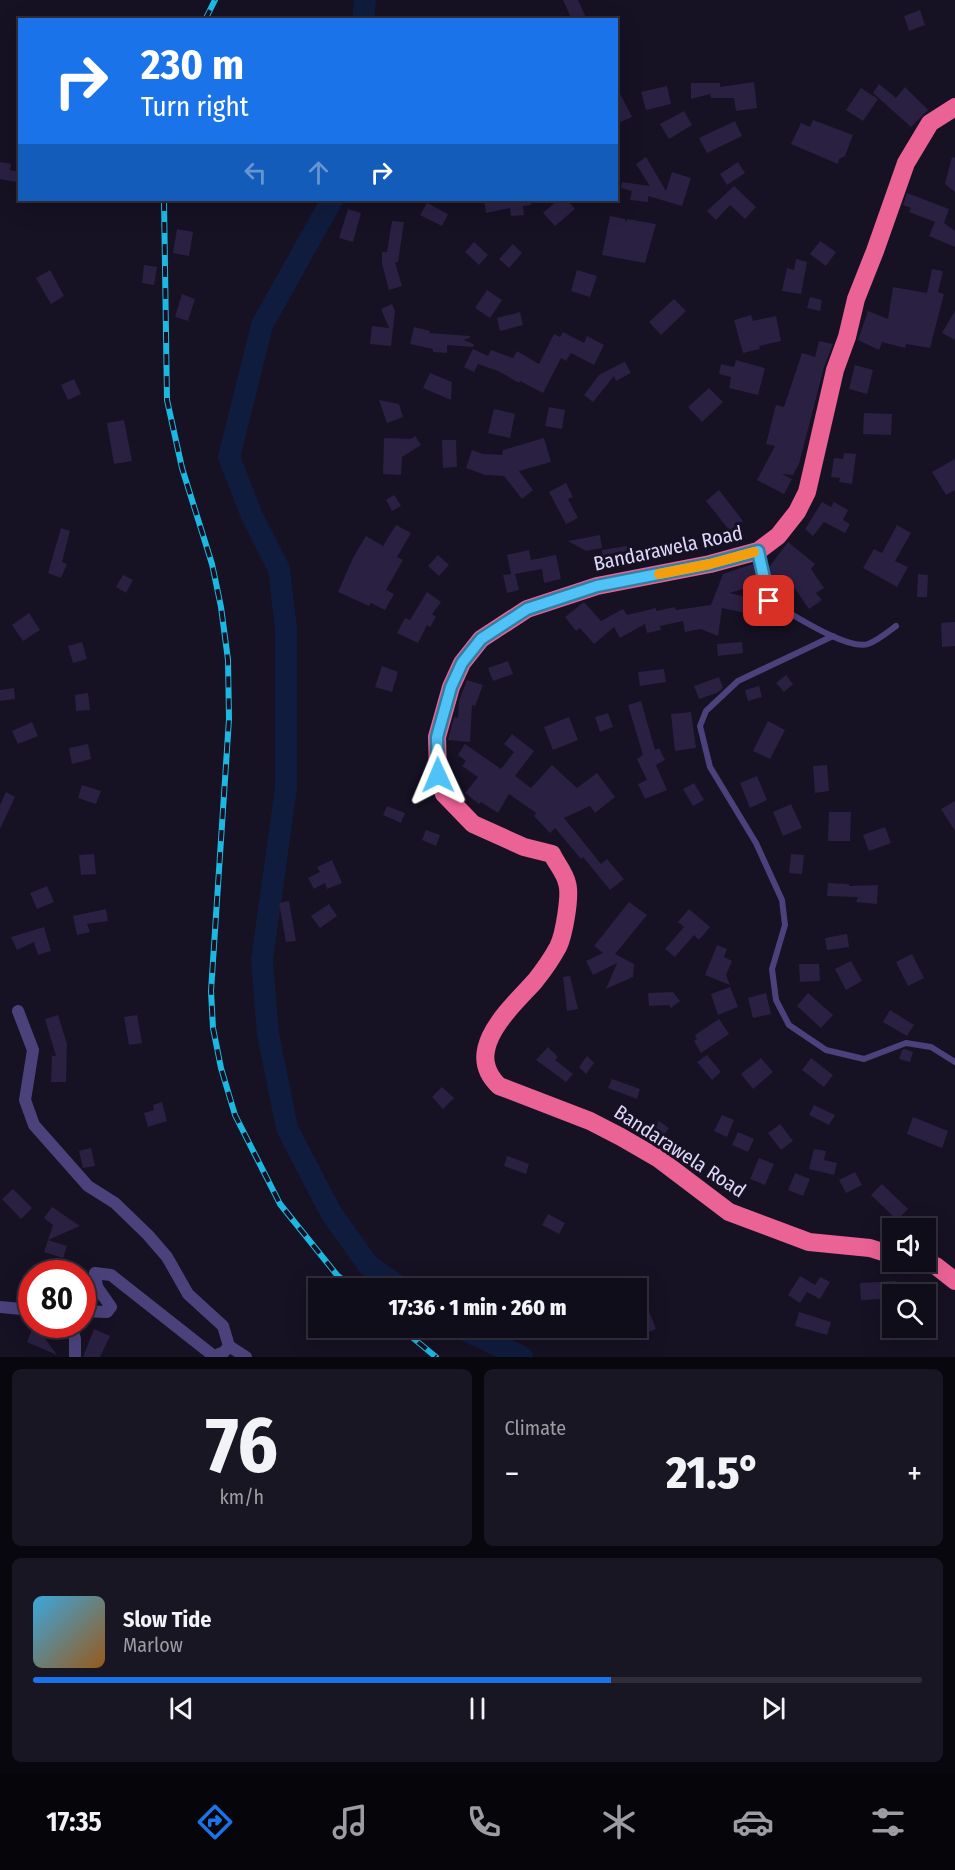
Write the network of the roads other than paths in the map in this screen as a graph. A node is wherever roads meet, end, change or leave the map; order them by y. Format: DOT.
graph roads {
  1 [pos="955,107"];
  2 [pos="758,551"];
  3 [pos="896,626"];
  4 [pos="833,636"];
  5 [pos="18,1011"];
  6 [pos="955,1062"];
  7 [pos="882,1252"];
  8 [pos="936,1266"];
  9 [pos="96,1273"];
  10 [pos="96,1280"];
  11 [pos="955,1281"];
  12 [pos="0,1306"];
  13 [pos="18,1308"];
  14 [pos="96,1312"];
  15 [pos="74,1338"];
  16 [pos="229,1346"];
  17 [pos="75,1357"];
  18 [pos="215,1357"];
  19 [pos="246,1357"];
  1 -- 2 [label="highway, Bandarawela Road"];
  2 -- 4 [label="lane"];
  2 -- 7 [label="highway, Bandarawela Road"];
  3 -- 4 [label="lane"];
  4 -- 6 [label="lane"];
  5 -- 16 [label="street"];
  8 -- 11 [label="highway"];
  9 -- 18 [label="street"];
  10 -- 14 [label="street"];
  12 -- 13 [label="street"];
  15 -- 17 [label="street"];
  16 -- 18 [label="street"];
  16 -- 19 [label="street"];
}
